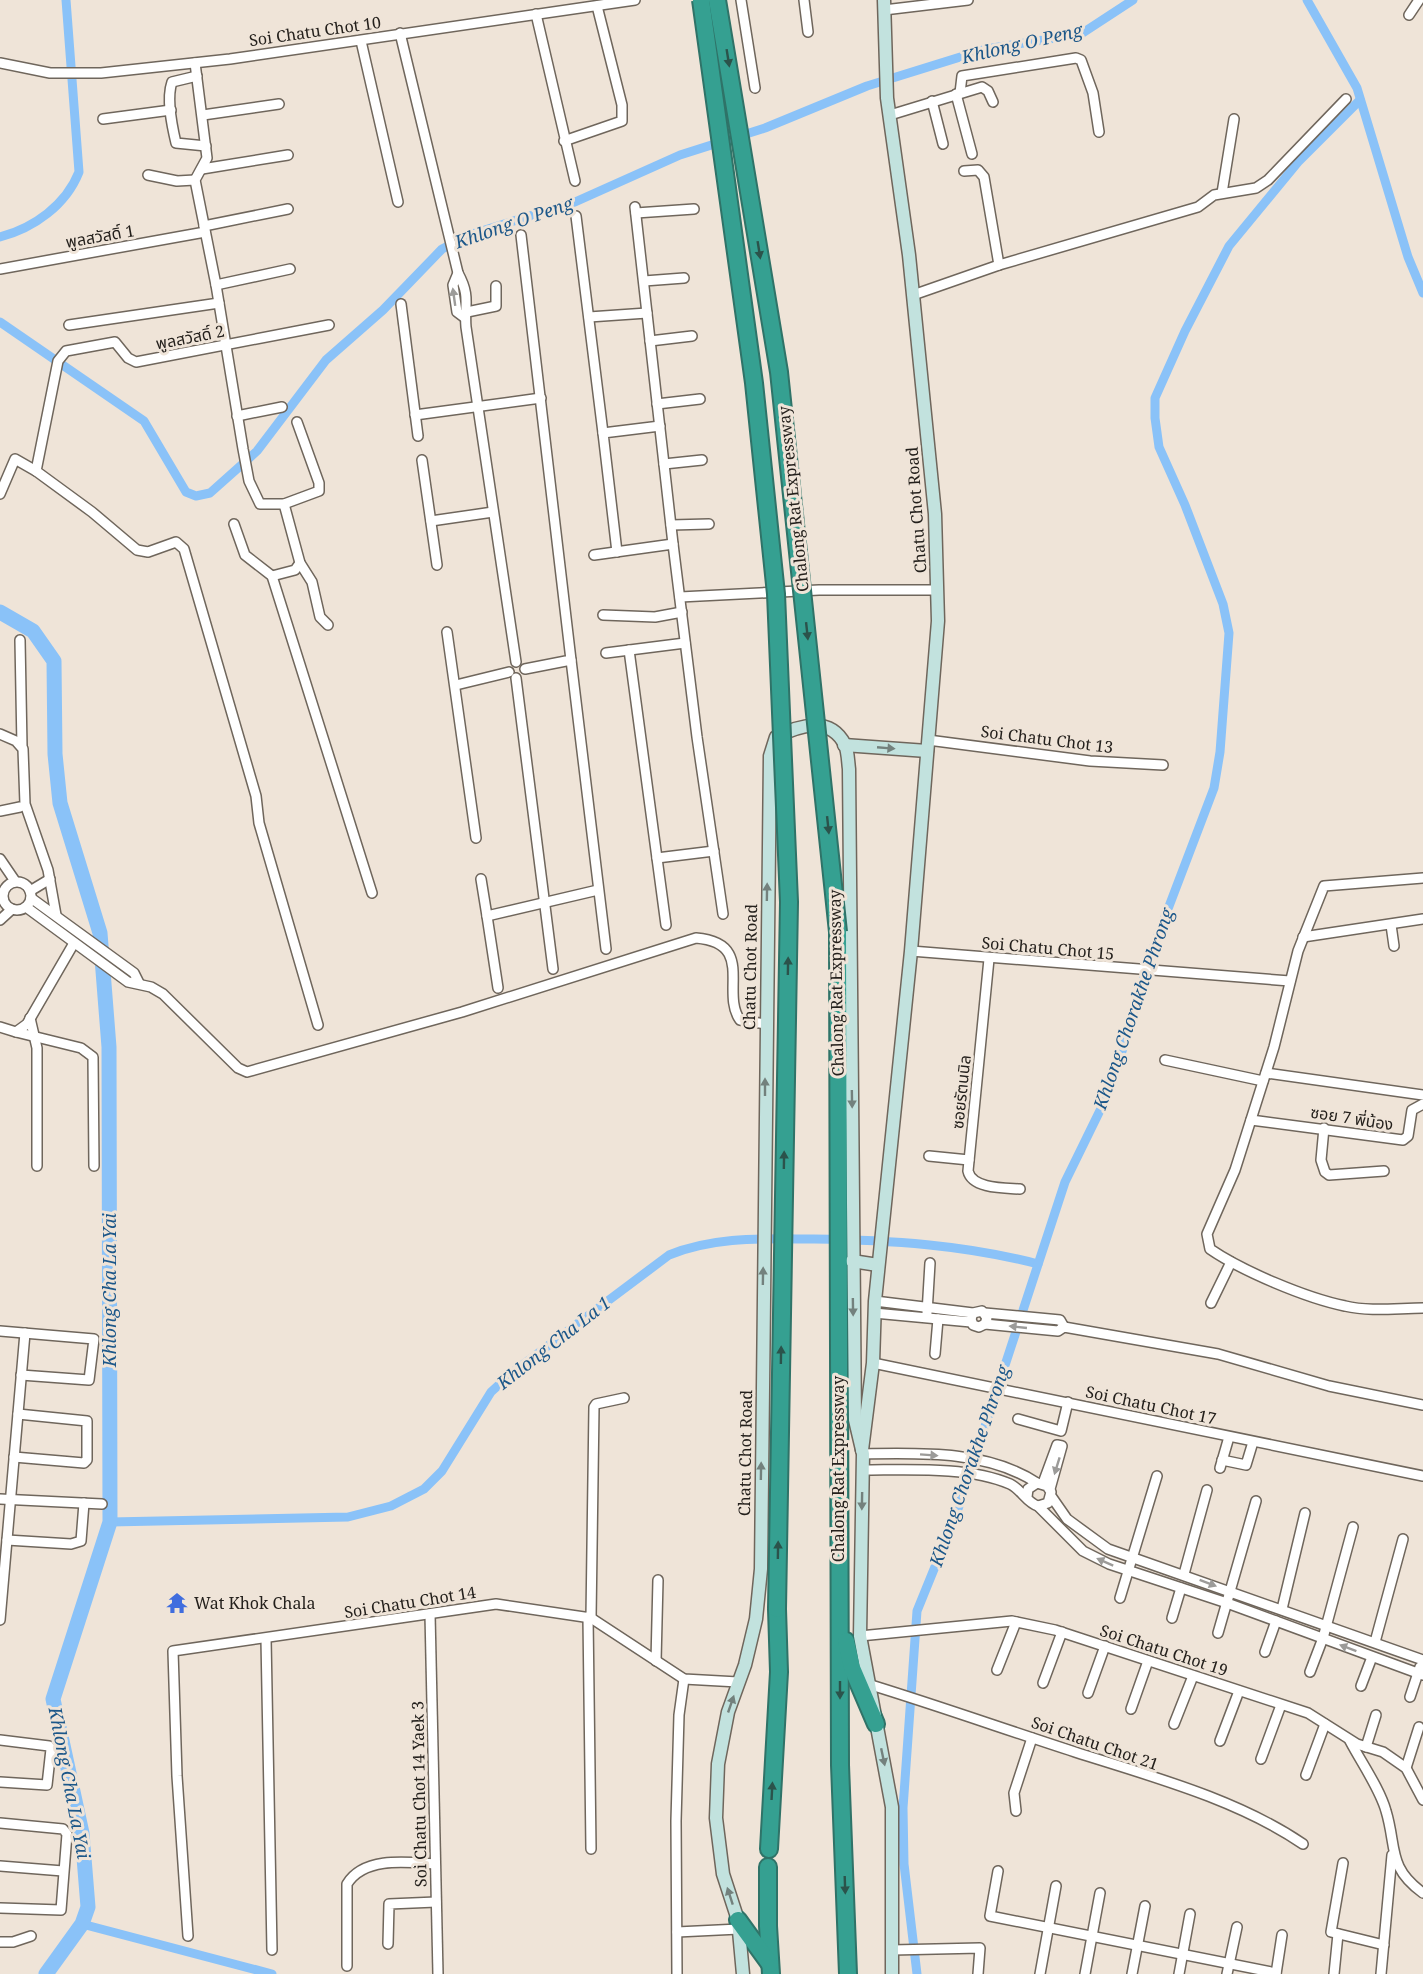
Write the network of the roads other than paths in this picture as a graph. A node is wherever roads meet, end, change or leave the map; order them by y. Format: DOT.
graph roads {
  1 [pos="635,0"];
  2 [pos="701,0"];
  3 [pos="717,0"];
  4 [pos="741,0"];
  5 [pos="804,0"];
  6 [pos="968,0"];
  7 [pos="1419,0"];
  8 [pos="884,5"];
  9 [pos="597,6"];
  10 [pos="536,14"];
  11 [pos="1409,15"];
  12 [pos="808,32"];
  13 [pos="400,33"];
  14 [pos="361,41"];
  15 [pos="0,63"];
  16 [pos="195,63"];
  17 [pos="197,76"];
  18 [pos="755,88"];
  19 [pos="958,93"];
  20 [pos="1346,99"];
  21 [pos="932,101"];
  22 [pos="993,102"];
  23 [pos="279,104"];
  24 [pos="171,110"];
  25 [pos="890,114"];
  26 [pos="203,115"];
  27 [pos="103,119"];
  28 [pos="1234,119"];
  29 [pos="1099,132"];
  30 [pos="564,141"];
  31 [pos="943,144"];
  32 [pos="206,146"];
  33 [pos="972,154"];
  34 [pos="288,155"];
  35 [pos="202,169"];
  36 [pos="964,171"];
  37 [pos="148,175"];
  38 [pos="195,180"];
  39 [pos="575,181"];
  40 [pos="1222,194"];
  41 [pos="398,202"];
  42 [pos="288,209"];
  43 [pos="694,209"];
  44 [pos="576,216"];
  45 [pos="205,229"];
  46 [pos="521,235"];
  47 [pos="999,265"];
  48 [pos="0,269"];
  49 [pos="290,269"];
  50 [pos="684,278"];
  51 [pos="644,281"];
  52 [pos="216,285"];
  53 [pos="496,286"];
  54 [pos="913,295"];
  55 [pos="219,303"];
  56 [pos="400,304"];
  57 [pos="647,313"];
  58 [pos="466,315"];
  59 [pos="589,317"];
  60 [pos="69,325"];
  61 [pos="329,325"];
  62 [pos="692,336"];
  63 [pos="650,340"];
  64 [pos="225,345"];
  65 [pos="541,398"];
  66 [pos="699,399"];
  67 [pos="657,404"];
  68 [pos="282,407"];
  69 [pos="478,407"];
  70 [pos="415,415"];
  71 [pos="237,416"];
  72 [pos="297,422"];
  73 [pos="660,426"];
  74 [pos="603,433"];
  75 [pos="418,436"];
  76 [pos="422,460"];
  77 [pos="702,460"];
  78 [pos="664,464"];
  79 [pos="36,471"];
  80 [pos="0,494"];
  81 [pos="284,504"];
  82 [pos="493,512"];
  83 [pos="431,521"];
  84 [pos="709,524"];
  85 [pos="234,525"];
  86 [pos="671,525"];
  87 [pos="674,544"];
  88 [pos="617,552"];
  89 [pos="594,555"];
  90 [pos="300,563"];
  91 [pos="437,564"];
  92 [pos="272,576"];
  93 [pos="937,590"];
  94 [pos="680,597"];
  95 [pos="682,612"];
  96 [pos="603,615"];
  97 [pos="327,625"];
  98 [pos="447,632"];
  99 [pos="20,640"];
  100 [pos="685,643"];
  101 [pos="629,650"];
  102 [pos="606,653"];
  103 [pos="571,660"];
  104 [pos="516,662"];
  105 [pos="525,669"];
  106 [pos="512,675"];
  107 [pos="456,685"];
  108 [pos="0,734"];
  109 [pos="844,744"];
  110 [pos="927,746"];
  111 [pos="22,747"];
  112 [pos="1163,765"];
  113 [pos="20,807"];
  114 [pos="0,811"];
  115 [pos="476,837"];
  116 [pos="714,851"];
  117 [pos="657,858"];
  118 [pos="0,859"];
  119 [pos="1423,878"];
  120 [pos="50,879"];
  121 [pos="481,879"];
  122 [pos="15,881"];
  123 [pos="2,886"];
  124 [pos="598,890"];
  125 [pos="372,892"];
  126 [pos="29,899"];
  127 [pos="544,901"];
  128 [pos="2,902"];
  129 [pos="12,909"];
  130 [pos="723,914"];
  131 [pos="56,915"];
  132 [pos="487,915"];
  133 [pos="1423,919"];
  134 [pos="0,920"];
  135 [pos="666,925"];
  136 [pos="1391,925"];
  137 [pos="1303,937"];
  138 [pos="74,943"];
  139 [pos="1394,946"];
  140 [pos="606,949"];
  141 [pos="911,951"];
  142 [pos="989,958"];
  143 [pos="553,969"];
  144 [pos="1290,981"];
  145 [pos="139,983"];
  146 [pos="498,988"];
  147 [pos="30,1018"];
  148 [pos="766,1024"];
  149 [pos="318,1025"];
  150 [pos="0,1028"];
  151 [pos="16,1032"];
  152 [pos="34,1037"];
  153 [pos="1165,1060"];
  154 [pos="1265,1077"];
  155 [pos="1423,1095"];
  156 [pos="1423,1104"];
  157 [pos="1251,1120"];
  158 [pos="1324,1128"];
  159 [pos="929,1156"];
  160 [pos="969,1160"];
  161 [pos="37,1166"];
  162 [pos="94,1166"];
  163 [pos="1383,1171"];
  164 [pos="1020,1189"];
  165 [pos="845,1220"];
  166 [pos="847,1257"];
  167 [pos="879,1259"];
  168 [pos="1231,1262"];
  169 [pos="930,1263"];
  170 [pos="1211,1303"];
  171 [pos="874,1307"];
  172 [pos="927,1307"];
  173 [pos="1423,1308"];
  174 [pos="985,1313"];
  175 [pos="926,1318"];
  176 [pos="972,1318"];
  177 [pos="938,1319"];
  178 [pos="989,1325"];
  179 [pos="1064,1327"];
  180 [pos="0,1331"];
  181 [pos="25,1333"];
  182 [pos="935,1354"];
  183 [pos="873,1364"];
  184 [pos="21,1375"];
  185 [pos="624,1398"];
  186 [pos="1068,1402"];
  187 [pos="1423,1405"];
  188 [pos="18,1414"];
  189 [pos="1018,1419"];
  190 [pos="1229,1437"];
  191 [pos="1253,1442"];
  192 [pos="862,1452"];
  193 [pos="14,1457"];
  194 [pos="863,1470"];
  195 [pos="1157,1476"];
  196 [pos="1423,1476"];
  197 [pos="1045,1488"];
  198 [pos="1207,1490"];
  199 [pos="1027,1497"];
  200 [pos="0,1499"];
  201 [pos="11,1499"];
  202 [pos="1256,1501"];
  203 [pos="84,1503"];
  204 [pos="102,1504"];
  205 [pos="1038,1506"];
  206 [pos="1305,1513"];
  207 [pos="1353,1527"];
  208 [pos="1403,1539"];
  209 [pos="7,1540"];
  210 [pos="1134,1557"];
  211 [pos="1128,1570"];
  212 [pos="1184,1574"];
  213 [pos="658,1580"];
  214 [pos="1181,1588"];
  215 [pos="1230,1591"];
  216 [pos="1120,1598"];
  217 [pos="1227,1603"];
  218 [pos="1282,1609"];
  219 [pos="839,1611"];
  220 [pos="430,1614"];
  221 [pos="590,1618"];
  222 [pos="1172,1618"];
  223 [pos="0,1620"];
  224 [pos="1016,1622"];
  225 [pos="1276,1622"];
  226 [pos="1327,1624"];
  227 [pos="1062,1632"];
  228 [pos="1218,1633"];
  229 [pos="860,1636"];
  230 [pos="266,1638"];
  231 [pos="1323,1638"];
  232 [pos="1375,1642"];
  233 [pos="1105,1646"];
  234 [pos="1265,1653"];
  235 [pos="1372,1657"];
  236 [pos="1423,1660"];
  237 [pos="656,1661"];
  238 [pos="1148,1661"];
  239 [pos="997,1670"];
  240 [pos="1310,1672"];
  241 [pos="1421,1674"];
  242 [pos="1193,1676"];
  243 [pos="684,1679"];
  244 [pos="738,1683"];
  245 [pos="1042,1683"];
  246 [pos="871,1686"];
  247 [pos="1361,1686"];
  248 [pos="1239,1691"];
  249 [pos="1088,1693"];
  250 [pos="1410,1697"];
  251 [pos="1281,1705"];
  252 [pos="1131,1709"];
  253 [pos="1376,1714"];
  254 [pos="876,1724"];
  255 [pos="1174,1724"];
  256 [pos="1325,1724"];
  257 [pos="1419,1727"];
  258 [pos="1032,1738"];
  259 [pos="1349,1739"];
  260 [pos="0,1740"];
  261 [pos="1220,1741"];
  262 [pos="1366,1747"];
  263 [pos="1261,1759"];
  264 [pos="1406,1768"];
  265 [pos="1306,1775"];
  266 [pos="0,1782"];
  267 [pos="1423,1800"];
  268 [pos="1016,1811"];
  269 [pos="0,1823"];
  270 [pos="1303,1844"];
  271 [pos="591,1849"];
  272 [pos="769,1849"];
  273 [pos="1393,1853"];
  274 [pos="1342,1863"];
  275 [pos="435,1864"];
  276 [pos="0,1866"];
  277 [pos="768,1867"];
  278 [pos="63,1871"];
  279 [pos="998,1871"];
  280 [pos="1056,1886"];
  281 [pos="1100,1893"];
  282 [pos="1423,1893"];
  283 [pos="436,1902"];
  284 [pos="1145,1905"];
  285 [pos="0,1908"];
  286 [pos="1190,1914"];
  287 [pos="739,1924"];
  288 [pos="1237,1927"];
  289 [pos="1048,1928"];
  290 [pos="677,1932"];
  291 [pos="1338,1934"];
  292 [pos="1282,1935"];
  293 [pos="31,1936"];
  294 [pos="188,1936"];
  295 [pos="1092,1936"];
  296 [pos="0,1942"];
  297 [pos="388,1944"];
  298 [pos="1384,1945"];
  299 [pos="1137,1946"];
  300 [pos="893,1949"];
  301 [pos="272,1950"];
  302 [pos="1182,1954"];
  303 [pos="1229,1964"];
  304 [pos="347,1966"];
  305 [pos="771,1969"];
  306 [pos="1276,1973"];
  307 [pos="438,1974"];
  308 [pos="677,1974"];
  309 [pos="742,1974"];
  310 [pos="848,1974"];
  311 [pos="892,1974"];
  312 [pos="978,1974"];
  313 [pos="1040,1974"];
  314 [pos="1085,1974"];
  315 [pos="1132,1974"];
  316 [pos="1179,1974"];
  317 [pos="1227,1974"];
  318 [pos="1334,1974"];
  319 [pos="1381,1974"];
  1 -- 9 [label="street, Soi Chatu Chot 10"];
  272 -- 2 [label="highway, Chalong Rat Expressway, one-way, bridge"];
  3 -- 165 [label="highway, Chalong Rat Expressway, one-way, bridge"];
  4 -- 18 [label="street"];
  5 -- 12 [label="street"];
  6 -- 8 [label="street"];
  7 -- 11 [label="street"];
  8 -- 25 [label="street, Chatu Chot Road"];
  9 -- 10 [label="street, Soi Chatu Chot 10"];
  9 -- 30 [label="street"];
  10 -- 13 [label="street, Soi Chatu Chot 10"];
  10 -- 30 [label="street"];
  13 -- 14 [label="street, Soi Chatu Chot 10"];
  13 -- 58 [label="street"];
  14 -- 16 [label="street, Soi Chatu Chot 10"];
  14 -- 41 [label="street"];
  15 -- 16 [label="street, Soi Chatu Chot 10"];
  16 -- 17 [label="street"];
  17 -- 24 [label="street"];
  17 -- 26 [label="street"];
  19 -- 21 [label="street"];
  19 -- 22 [label="street"];
  19 -- 29 [label="street"];
  19 -- 33 [label="street"];
  20 -- 40 [label="street"];
  21 -- 25 [label="street"];
  21 -- 31 [label="street"];
  23 -- 26 [label="street"];
  24 -- 27 [label="street"];
  24 -- 32 [label="street"];
  25 -- 54 [label="street, Chatu Chot Road"];
  26 -- 32 [label="street"];
  28 -- 40 [label="street"];
  30 -- 39 [label="street"];
  32 -- 35 [label="street"];
  34 -- 35 [label="street"];
  35 -- 38 [label="street"];
  36 -- 47 [label="street"];
  37 -- 38 [label="street"];
  38 -- 45 [label="street"];
  40 -- 47 [label="street"];
  42 -- 45 [label="street, พูลสวัสดิ์ 1"];
  43 -- 51 [label="street"];
  44 -- 59 [label="street"];
  45 -- 48 [label="street, พูลสวัสดิ์ 1"];
  45 -- 52 [label="street"];
  46 -- 65 [label="street"];
  47 -- 54 [label="street"];
  49 -- 52 [label="street"];
  50 -- 51 [label="street"];
  51 -- 57 [label="street"];
  52 -- 55 [label="street"];
  53 -- 58 [label="street"];
  54 -- 93 [label="street, Chatu Chot Road"];
  55 -- 60 [label="street"];
  55 -- 64 [label="street"];
  56 -- 70 [label="street"];
  57 -- 59 [label="street"];
  57 -- 63 [label="street"];
  58 -- 69 [label="street"];
  59 -- 74 [label="street"];
  61 -- 64 [label="street, พูลสวัสดิ์ 2"];
  62 -- 63 [label="street"];
  63 -- 67 [label="street"];
  64 -- 71 [label="street"];
  64 -- 79 [label="street, พูลสวัสดิ์ 2"];
  65 -- 69 [label="street"];
  65 -- 103 [label="street"];
  66 -- 67 [label="street"];
  67 -- 73 [label="street"];
  68 -- 71 [label="street"];
  69 -- 70 [label="street"];
  69 -- 82 [label="street"];
  70 -- 75 [label="street"];
  71 -- 81 [label="street"];
  72 -- 81 [label="street"];
  73 -- 74 [label="street"];
  73 -- 78 [label="street"];
  74 -- 88 [label="street"];
  76 -- 83 [label="street"];
  77 -- 78 [label="street"];
  78 -- 86 [label="street"];
  79 -- 80 [label="street"];
  79 -- 149 [label="street"];
  81 -- 90 [label="street"];
  82 -- 83 [label="street"];
  82 -- 104 [label="street"];
  83 -- 91 [label="street"];
  84 -- 86 [label="street"];
  85 -- 92 [label="street"];
  86 -- 87 [label="street"];
  87 -- 88 [label="street"];
  87 -- 94 [label="street"];
  88 -- 89 [label="street"];
  90 -- 92 [label="street"];
  90 -- 97 [label="street"];
  92 -- 125 [label="street"];
  93 -- 94 [label="street"];
  93 -- 110 [label="street, Chatu Chot Road"];
  94 -- 95 [label="street"];
  95 -- 96 [label="street"];
  95 -- 100 [label="street"];
  98 -- 107 [label="street"];
  99 -- 111 [label="street"];
  100 -- 101 [label="street"];
  100 -- 116 [label="street"];
  101 -- 102 [label="street"];
  101 -- 117 [label="street"];
  103 -- 105 [label="street"];
  103 -- 124 [label="street"];
  104 -- 105 [label="street"];
  104 -- 106 [label="street"];
  105 -- 106 [label="street"];
  106 -- 107 [label="street"];
  106 -- 127 [label="street"];
  107 -- 115 [label="street"];
  108 -- 111 [label="street"];
  109 -- 110 [label="street, one-way"];
  148 -- 109 [label="street, Chatu Chot Road, one-way"];
  109 -- 165 [label="street, one-way"];
  110 -- 112 [label="street, Soi Chatu Chot 13"];
  110 -- 141 [label="street, Chatu Chot Road"];
  111 -- 120 [label="street"];
  113 -- 114 [label="street"];
  116 -- 117 [label="street"];
  116 -- 130 [label="street"];
  117 -- 135 [label="street"];
  118 -- 122 [label="street"];
  119 -- 137 [label="street"];
  120 -- 126 [label="street"];
  120 -- 131 [label="street"];
  121 -- 132 [label="street"];
  122 -- 123 [label="street"];
  122 -- 126 [label="street"];
  123 -- 128 [label="street"];
  124 -- 127 [label="street"];
  124 -- 140 [label="street"];
  126 -- 129 [label="street"];
  126 -- 131 [label="street"];
  126 -- 138 [label="street"];
  127 -- 132 [label="street"];
  127 -- 143 [label="street"];
  128 -- 129 [label="street"];
  129 -- 134 [label="street"];
  131 -- 145 [label="street"];
  132 -- 146 [label="street"];
  133 -- 136 [label="street"];
  136 -- 137 [label="street"];
  136 -- 139 [label="street"];
  137 -- 144 [label="street"];
  138 -- 145 [label="street"];
  138 -- 147 [label="street"];
  141 -- 142 [label="street, Soi Chatu Chot 15"];
  141 -- 167 [label="street, Chatu Chot Road"];
  142 -- 144 [label="street, Soi Chatu Chot 15"];
  142 -- 160 [label="street, ซอยรัตนนิล"];
  144 -- 154 [label="street"];
  145 -- 148 [label="street"];
  147 -- 151 [label="street"];
  147 -- 152 [label="street"];
  244 -- 148 [label="street, Chatu Chot Road, one-way"];
  150 -- 151 [label="street"];
  151 -- 152 [label="street"];
  152 -- 161 [label="street"];
  152 -- 162 [label="street"];
  153 -- 154 [label="street"];
  154 -- 155 [label="street"];
  154 -- 157 [label="street"];
  156 -- 158 [label="street, ซอย 7 พี่น้อง"];
  157 -- 158 [label="street, ซอย 7 พี่น้อง"];
  157 -- 168 [label="street"];
  158 -- 163 [label="street"];
  159 -- 160 [label="street"];
  160 -- 164 [label="street"];
  165 -- 166 [label="highway, Chalong Rat Expressway"];
  166 -- 167 [label="street"];
  166 -- 192 [label="street, Chatu Chot Road, one-way"];
  166 -- 219 [label="highway, Chalong Rat Expressway"];
  167 -- 171 [label="street, Chatu Chot Road"];
  168 -- 170 [label="street"];
  168 -- 173 [label="street"];
  169 -- 172 [label="street"];
  171 -- 172 [label="street"];
  171 -- 175 [label="street"];
  171 -- 183 [label="street, Chatu Chot Road"];
  172 -- 175 [label="street"];
  172 -- 176 [label="street"];
  174 -- 176 [label="street"];
  174 -- 178 [label="street"];
  174 -- 179 [label="street"];
  175 -- 177 [label="street"];
  176 -- 177 [label="street"];
  176 -- 178 [label="street"];
  177 -- 182 [label="street"];
  179 -- 178 [label="street, one-way"];
  179 -- 187 [label="street"];
  180 -- 181 [label="street"];
  181 -- 184 [label="street"];
  181 -- 184 [label="street"];
  183 -- 186 [label="street, Soi Chatu Chot 17"];
  183 -- 192 [label="street, Chatu Chot Road"];
  184 -- 188 [label="street"];
  185 -- 221 [label="street"];
  186 -- 189 [label="street"];
  186 -- 190 [label="street, Soi Chatu Chot 17"];
  188 -- 193 [label="street"];
  188 -- 193 [label="street"];
  190 -- 191 [label="street, Soi Chatu Chot 17"];
  190 -- 191 [label="street"];
  191 -- 196 [label="street, Soi Chatu Chot 17"];
  192 -- 194 [label="street, Chatu Chot Road"];
  192 -- 197 [label="street, one-way"];
  193 -- 201 [label="street"];
  194 -- 199 [label="street"];
  194 -- 229 [label="street, Chatu Chot Road, one-way"];
  195 -- 210 [label="street"];
  197 -- 199 [label="street"];
  197 -- 205 [label="street"];
  197 -- 210 [label="street"];
  198 -- 212 [label="street"];
  199 -- 205 [label="street"];
  200 -- 201 [label="street"];
  201 -- 203 [label="street"];
  201 -- 209 [label="street"];
  202 -- 215 [label="street"];
  203 -- 204 [label="street"];
  203 -- 209 [label="street"];
  211 -- 205 [label="street, one-way"];
  206 -- 218 [label="street"];
  207 -- 226 [label="street"];
  208 -- 232 [label="street"];
  209 -- 223 [label="street"];
  210 -- 211 [label="street"];
  210 -- 212 [label="street"];
  211 -- 214 [label="street"];
  211 -- 216 [label="street"];
  212 -- 215 [label="street, one-way"];
  213 -- 237 [label="street"];
  214 -- 217 [label="street"];
  214 -- 222 [label="street"];
  215 -- 217 [label="street"];
  215 -- 218 [label="street"];
  217 -- 225 [label="street"];
  217 -- 228 [label="street"];
  218 -- 226 [label="street"];
  219 -- 254 [label="highway"];
  219 -- 310 [label="highway, Chalong Rat Expressway, one-way"];
  220 -- 221 [label="street, Soi Chatu Chot 14"];
  220 -- 230 [label="street, Soi Chatu Chot 14"];
  220 -- 275 [label="street, Soi Chatu Chot 14 Yaek 3"];
  221 -- 237 [label="street, Soi Chatu Chot 14"];
  221 -- 271 [label="street"];
  224 -- 227 [label="street, Soi Chatu Chot 19"];
  224 -- 229 [label="street, Soi Chatu Chot 19"];
  224 -- 239 [label="street"];
  225 -- 231 [label="street"];
  225 -- 234 [label="street"];
  226 -- 231 [label="street"];
  226 -- 232 [label="street"];
  227 -- 233 [label="street, Soi Chatu Chot 19"];
  227 -- 245 [label="street"];
  229 -- 246 [label="street, Chatu Chot Road"];
  230 -- 294 [label="street, Soi Chatu Chot 14"];
  230 -- 301 [label="street"];
  235 -- 231 [label="street, one-way"];
  231 -- 240 [label="street"];
  232 -- 236 [label="street"];
  233 -- 238 [label="street, Soi Chatu Chot 19"];
  233 -- 249 [label="street"];
  235 -- 241 [label="street"];
  235 -- 247 [label="street"];
  236 -- 241 [label="street"];
  237 -- 243 [label="street, Soi Chatu Chot 14"];
  238 -- 242 [label="street, Soi Chatu Chot 19"];
  238 -- 252 [label="street"];
  241 -- 250 [label="street"];
  242 -- 248 [label="street, Soi Chatu Chot 19"];
  242 -- 255 [label="street"];
  243 -- 244 [label="street, Soi Chatu Chot 14"];
  243 -- 290 [label="street"];
  287 -- 244 [label="street, Chatu Chot Road, one-way"];
  246 -- 254 [label="street, Chatu Chot Road"];
  246 -- 258 [label="street, Soi Chatu Chot 21"];
  248 -- 251 [label="street, Soi Chatu Chot 19"];
  248 -- 261 [label="street"];
  251 -- 256 [label="street, Soi Chatu Chot 19"];
  251 -- 263 [label="street"];
  253 -- 262 [label="street"];
  254 -- 300 [label="street, Chatu Chot Road, one-way"];
  256 -- 259 [label="street, Soi Chatu Chot 19"];
  256 -- 265 [label="street"];
  257 -- 264 [label="street"];
  258 -- 268 [label="street"];
  258 -- 270 [label="street, Soi Chatu Chot 21"];
  259 -- 262 [label="street, Soi Chatu Chot 19"];
  259 -- 273 [label="street"];
  260 -- 266 [label="street"];
  262 -- 264 [label="street, Soi Chatu Chot 19"];
  264 -- 267 [label="street, Soi Chatu Chot 19"];
  269 -- 278 [label="street"];
  273 -- 282 [label="street"];
  273 -- 298 [label="street"];
  274 -- 291 [label="street"];
  275 -- 283 [label="street, Soi Chatu Chot 14 Yaek 3"];
  275 -- 304 [label="street"];
  276 -- 278 [label="street"];
  277 -- 305 [label="highway"];
  278 -- 285 [label="street"];
  279 -- 289 [label="street"];
  280 -- 289 [label="street"];
  281 -- 295 [label="street"];
  283 -- 297 [label="street"];
  283 -- 307 [label="street, Soi Chatu Chot 14 Yaek 3"];
  284 -- 299 [label="street"];
  286 -- 302 [label="street"];
  287 -- 290 [label="street"];
  287 -- 305 [label="highway"];
  287 -- 309 [label="street, Chatu Chot Road"];
  288 -- 303 [label="street"];
  289 -- 295 [label="street"];
  289 -- 313 [label="street"];
  290 -- 308 [label="street"];
  291 -- 298 [label="street"];
  291 -- 318 [label="street"];
  292 -- 306 [label="street"];
  293 -- 296 [label="street"];
  295 -- 299 [label="street"];
  295 -- 314 [label="street"];
  298 -- 319 [label="street"];
  299 -- 302 [label="street"];
  299 -- 315 [label="street"];
  300 -- 311 [label="street, Chatu Chot Road"];
  300 -- 312 [label="street"];
  302 -- 303 [label="street"];
  302 -- 316 [label="street"];
  303 -- 306 [label="street"];
  303 -- 317 [label="street"];
}
